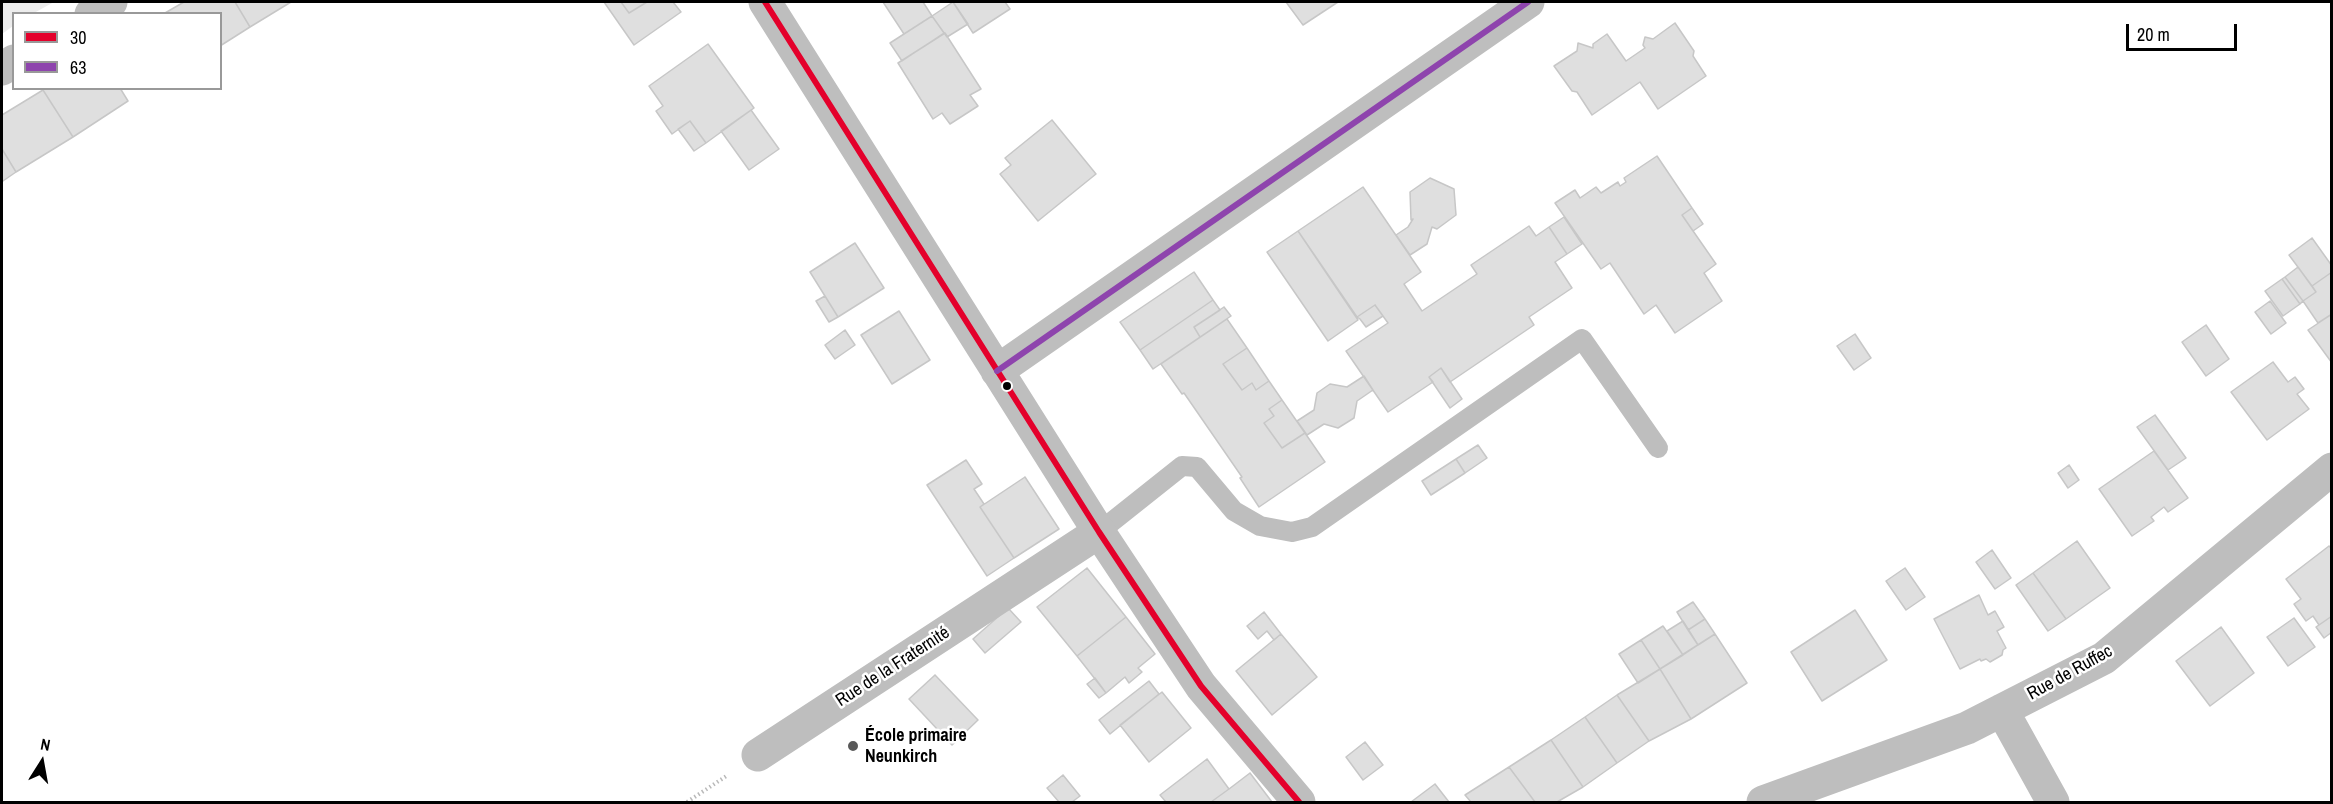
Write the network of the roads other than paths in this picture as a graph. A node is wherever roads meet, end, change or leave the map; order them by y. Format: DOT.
graph roads {
  1 [pos="111,2"];
  2 [pos="765,2"];
  3 [pos="1528,2"];
  4 [pos="94,12"];
  5 [pos="997,371"];
  6 [pos="1658,448"];
  7 [pos="2331,469"];
  8 [pos="1099,532"];
  9 [pos="2002,710"];
  10 [pos="758,755"];
  11 [pos="1299,802"];
  12 [pos="1763,802"];
  13 [pos="2053,802"];
  1 -- 4 [label="street"];
  2 -- 5 [label="street"];
  3 -- 5 [label="street"];
  5 -- 8 [label="street"];
  6 -- 8 [label="lane"];
  7 -- 9 [label="street, Rue de Ruffec"];
  8 -- 10 [label="street, Rue de la Fraternité"];
  8 -- 11 [label="street"];
  9 -- 12 [label="street, Rue de Ruffec"];
  9 -- 13 [label="street"];
}
